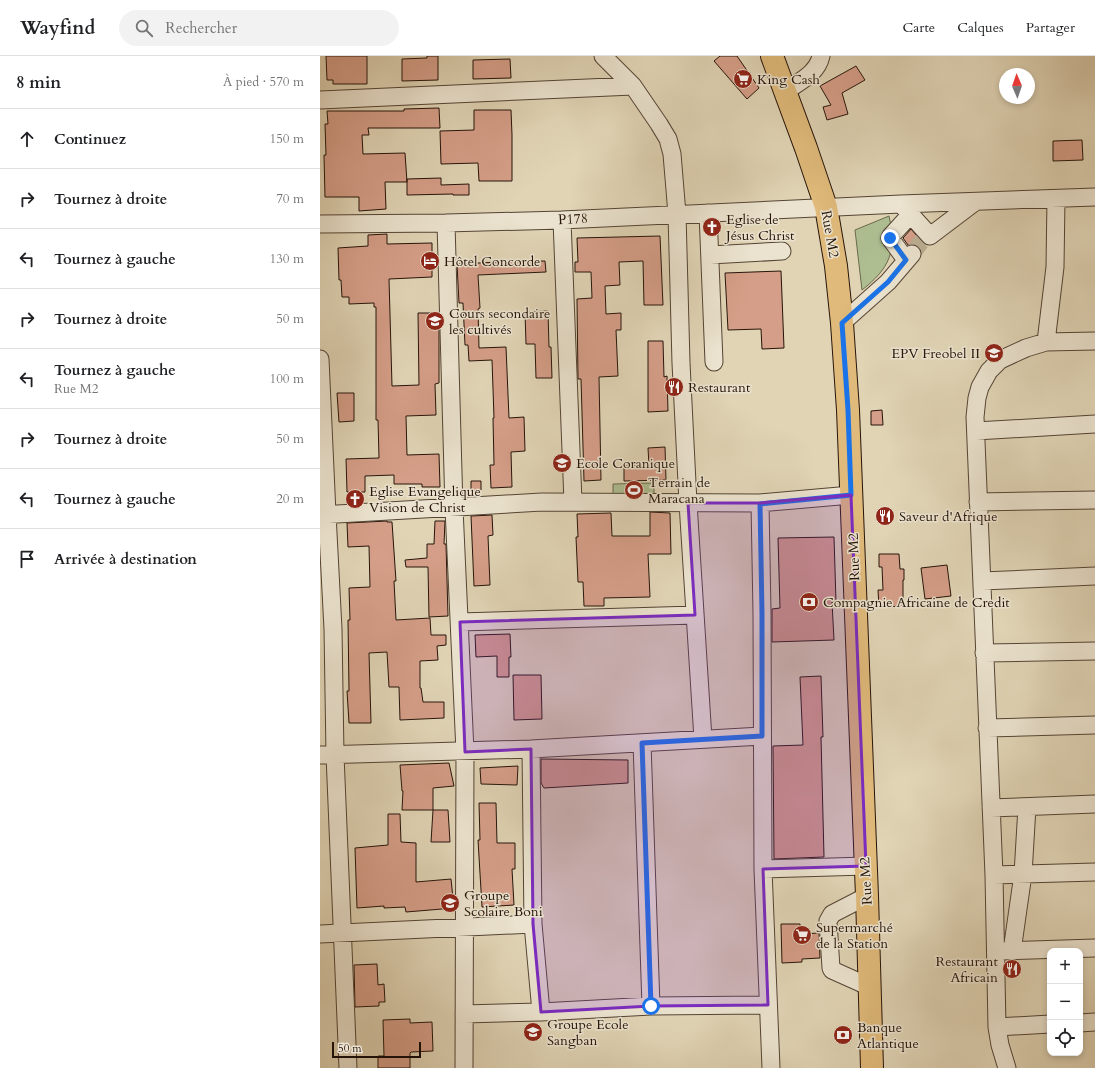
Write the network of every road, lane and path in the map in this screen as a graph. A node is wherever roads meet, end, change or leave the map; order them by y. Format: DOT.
graph roads {
  1 [pos="603,56"];
  2 [pos="772,56"];
  3 [pos="821,56"];
  4 [pos="633,86"];
  5 [pos="786,91"];
  6 [pos="320,100"];
  7 [pos="1095,197"];
  8 [pos="1056,199"];
  9 [pos="975,202"];
  10 [pos="826,207"];
  11 [pos="906,209"];
  12 [pos="708,212"];
  13 [pos="677,214"];
  14 [pos="562,220"];
  15 [pos="446,223"];
  16 [pos="320,224"];
  17 [pos="782,251"];
  18 [pos="710,255"];
  19 [pos="842,323"];
  20 [pos="1095,341"];
  21 [pos="1046,342"];
  22 [pos="320,359"];
  23 [pos="714,362"];
  24 [pos="1095,424"];
  25 [pos="976,431"];
  26 [pos="851,495"];
  27 [pos="1095,500"];
  28 [pos="573,502"];
  29 [pos="978,502"];
  30 [pos="688,503"];
  31 [pos="760,504"];
  32 [pos="454,508"];
  33 [pos="323,515"];
  34 [pos="1095,576"];
  35 [pos="982,581"];
  36 [pos="695,615"];
  37 [pos="460,622"];
  38 [pos="327,629"];
  39 [pos="1095,651"];
  40 [pos="984,653"];
  41 [pos="1095,725"];
  42 [pos="987,728"];
  43 [pos="762,736"];
  44 [pos="703,739"];
  45 [pos="642,743"];
  46 [pos="531,749"];
  47 [pos="465,752"];
  48 [pos="328,755"];
  49 [pos="1095,804"];
  50 [pos="1027,807"];
  51 [pos="991,808"];
  52 [pos="866,866"];
  53 [pos="763,870"];
  54 [pos="1095,872"];
  55 [pos="1023,874"];
  56 [pos="994,875"];
  57 [pos="867,896"];
  58 [pos="533,924"];
  59 [pos="465,928"];
  60 [pos="343,932"];
  61 [pos="320,934"];
  62 [pos="1095,948"];
  63 [pos="1004,951"];
  64 [pos="870,988"];
  65 [pos="768,1005"];
  66 [pos="651,1006"];
  67 [pos="541,1012"];
  68 [pos="464,1014"];
  69 [pos="1095,1022"];
  70 [pos="1083,1023"];
  71 [pos="1047,1024"];
  72 [pos="997,1027"];
  73 [pos="348,1068"];
  74 [pos="464,1068"];
  75 [pos="771,1068"];
  76 [pos="872,1068"];
  77 [pos="1006,1068"];
  1 -- 4 [label="street"];
  2 -- 5 [label="main road, Rue M2"];
  3 -- 5 [label="street"];
  4 -- 6 [label="street"];
  4 -- 13 [label="street"];
  5 -- 10 [label="main road, Rue M2"];
  7 -- 8 [label="street, P178"];
  8 -- 9 [label="street, P178"];
  8 -- 21 [label="street"];
  9 -- 11 [label="street, P178"];
  9 -- 11 [label="street"];
  10 -- 11 [label="street, P178"];
  10 -- 12 [label="street, P178"];
  10 -- 19 [label="main road, Rue M2"];
  11 -- 19 [label="street"];
  12 -- 13 [label="street, P178"];
  12 -- 18 [label="street"];
  13 -- 14 [label="street, P178"];
  13 -- 30 [label="street"];
  14 -- 15 [label="street, P178"];
  14 -- 28 [label="street"];
  15 -- 16 [label="street, P178"];
  15 -- 32 [label="street"];
  17 -- 18 [label="street"];
  18 -- 23 [label="street"];
  19 -- 26 [label="main road, Rue M2"];
  20 -- 21 [label="street"];
  21 -- 25 [label="street"];
  22 -- 33 [label="street"];
  24 -- 25 [label="street"];
  25 -- 29 [label="street"];
  26 -- 31 [label="street"];
  26 -- 52 [label="main road, Rue M2"];
  27 -- 29 [label="street"];
  28 -- 30 [label="street"];
  28 -- 32 [label="street"];
  29 -- 35 [label="street"];
  30 -- 31 [label="street"];
  30 -- 36 [label="street"];
  31 -- 43 [label="street"];
  32 -- 33 [label="street"];
  32 -- 37 [label="street"];
  33 -- 38 [label="street"];
  34 -- 35 [label="street"];
  35 -- 40 [label="street"];
  36 -- 37 [label="street"];
  36 -- 44 [label="street"];
  37 -- 47 [label="street"];
  38 -- 48 [label="street"];
  39 -- 40 [label="street"];
  40 -- 42 [label="street"];
  41 -- 42 [label="street"];
  42 -- 51 [label="street"];
  43 -- 44 [label="street"];
  43 -- 53 [label="street"];
  44 -- 45 [label="street"];
  45 -- 46 [label="street"];
  45 -- 66 [label="street"];
  46 -- 47 [label="street"];
  46 -- 58 [label="street"];
  47 -- 48 [label="street"];
  47 -- 59 [label="street"];
  48 -- 60 [label="street"];
  49 -- 50 [label="street"];
  50 -- 51 [label="street"];
  50 -- 55 [label="street"];
  51 -- 56 [label="street"];
  52 -- 53 [label="street"];
  52 -- 57 [label="main road, Rue M2"];
  53 -- 65 [label="street"];
  54 -- 55 [label="street"];
  55 -- 56 [label="street"];
  55 -- 63 [label="street"];
  56 -- 63 [label="street"];
  57 -- 64 [label="main road, Rue M2"];
  57 -- 64 [label="street"];
  58 -- 59 [label="street"];
  58 -- 67 [label="street"];
  59 -- 60 [label="street"];
  59 -- 68 [label="street"];
  60 -- 61 [label="street"];
  60 -- 73 [label="street"];
  62 -- 63 [label="street"];
  63 -- 72 [label="street"];
  64 -- 76 [label="main road, Rue M2"];
  65 -- 66 [label="street"];
  65 -- 75 [label="street"];
  66 -- 67 [label="street"];
  67 -- 68 [label="street"];
  68 -- 74 [label="street"];
  69 -- 70 [label="street"];
  71 -- 72 [label="street"];
  72 -- 77 [label="street"];
}
